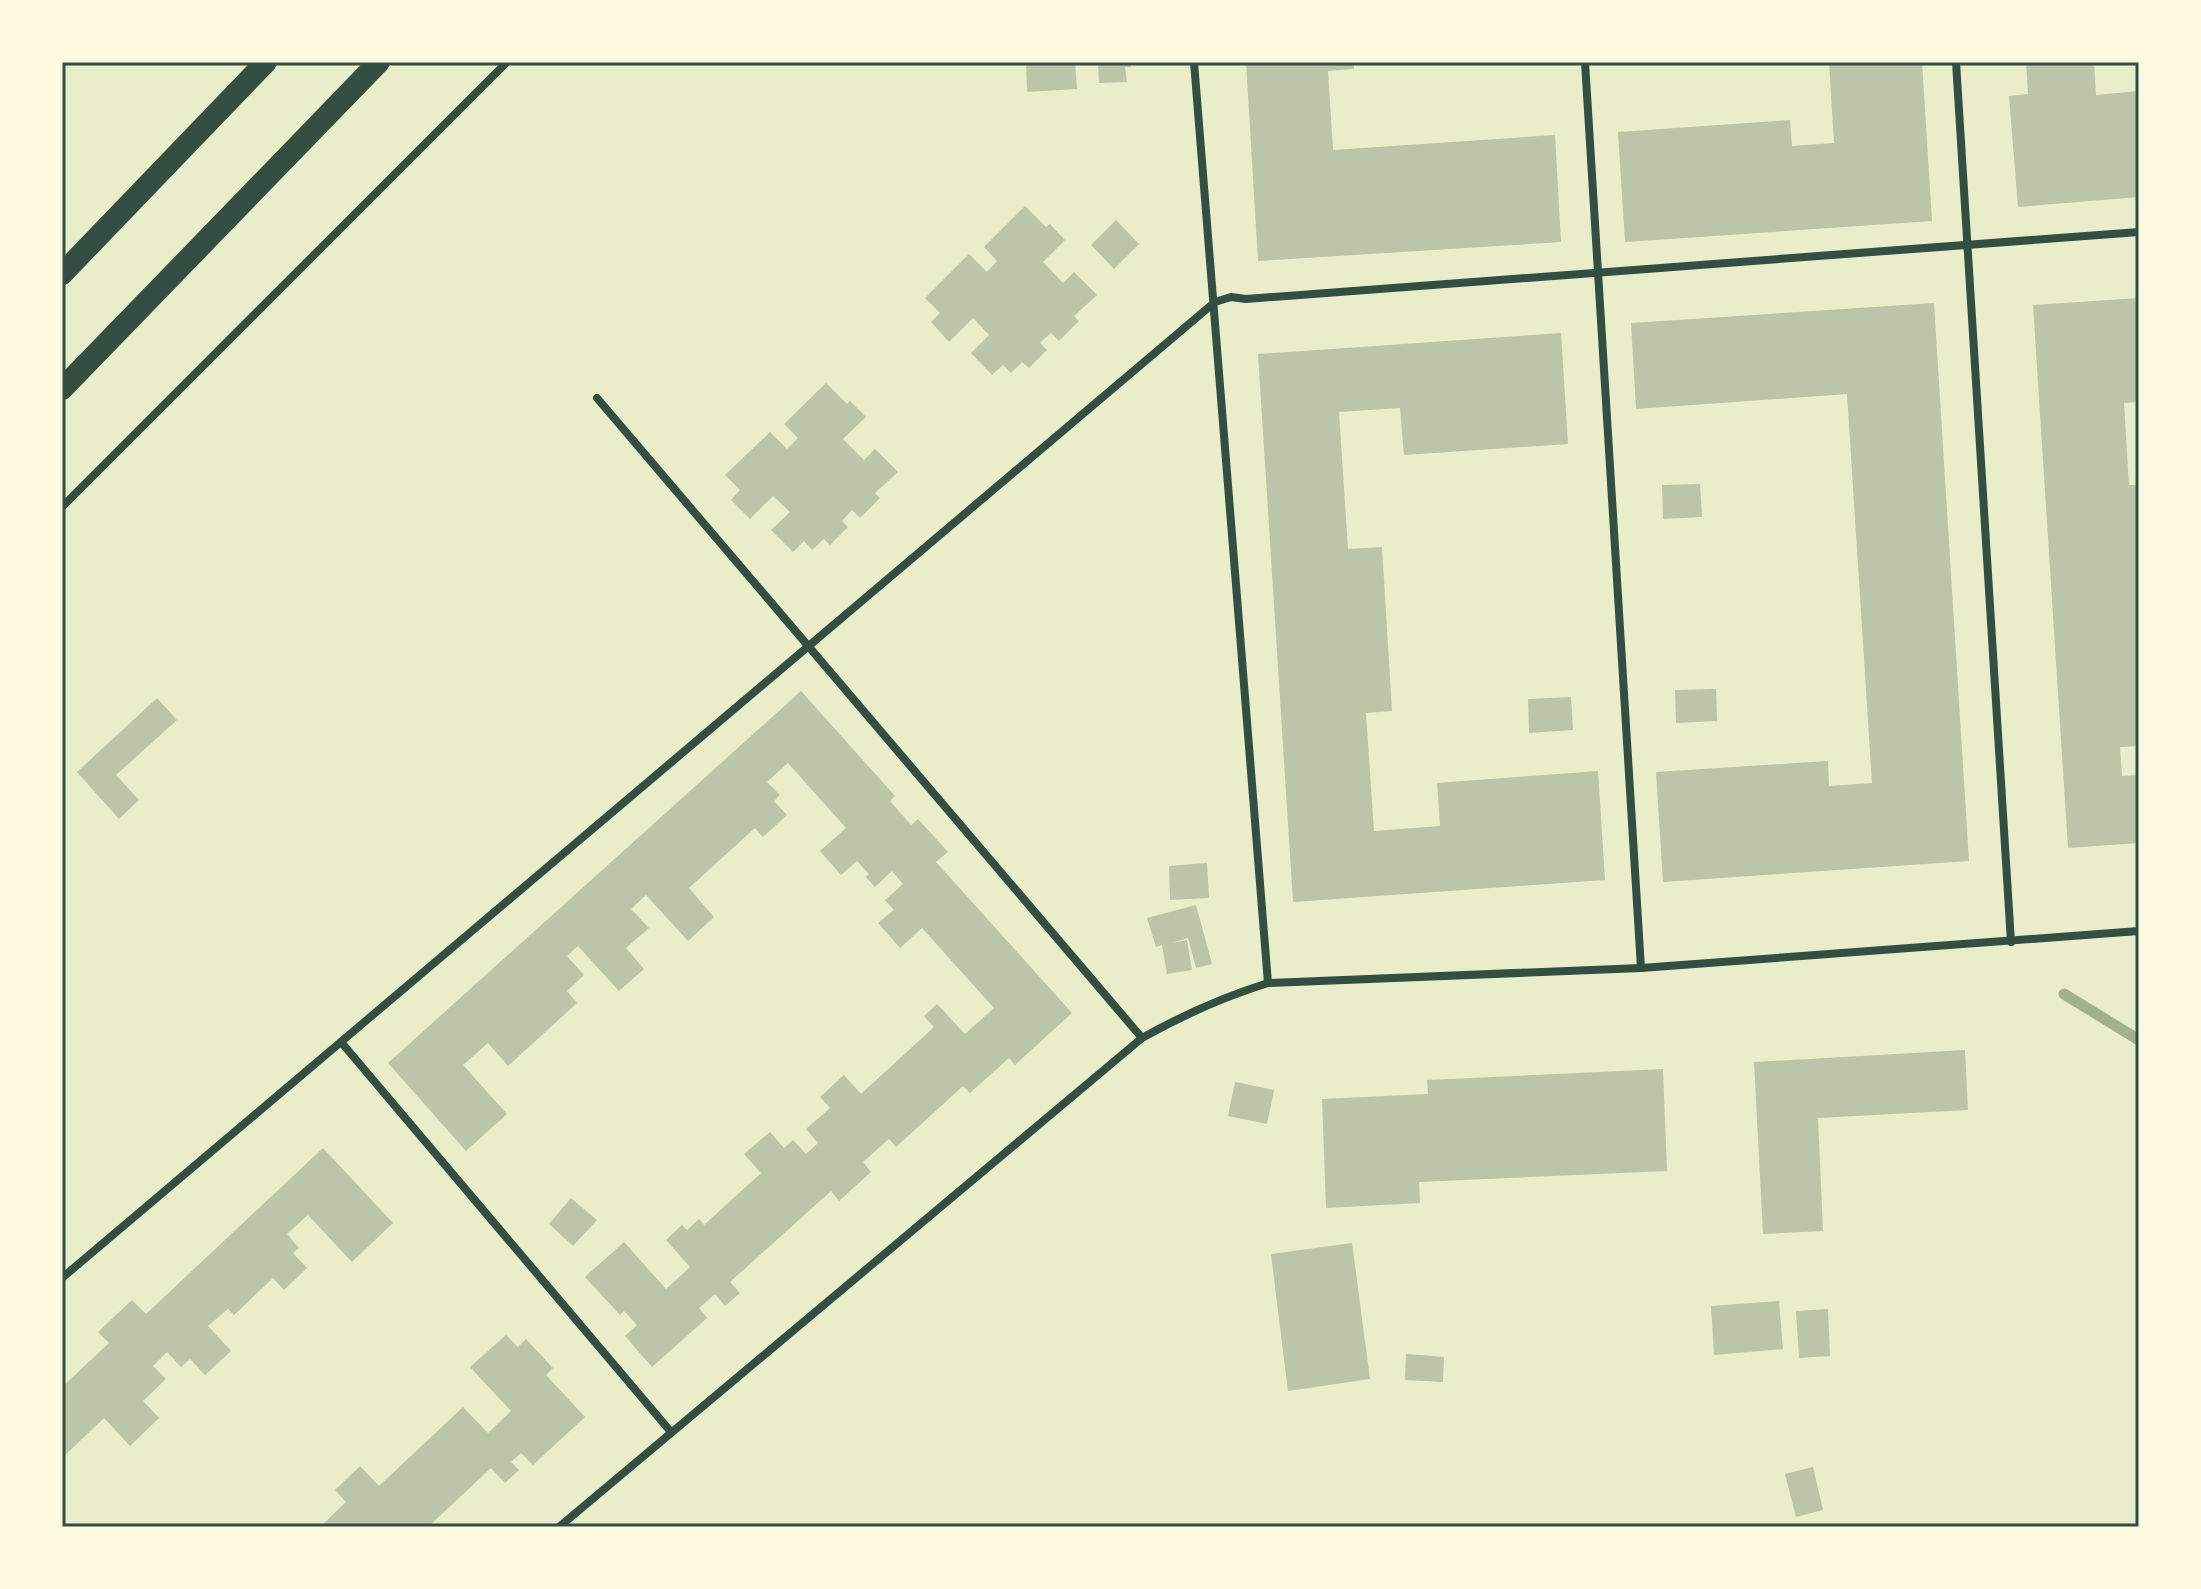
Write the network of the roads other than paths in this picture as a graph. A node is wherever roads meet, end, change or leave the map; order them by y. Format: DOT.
graph roads {
  1 [pos="266,62"];
  2 [pos="379,62"];
  3 [pos="507,62"];
  4 [pos="1194,62"];
  5 [pos="1585,62"];
  6 [pos="1956,62"];
  7 [pos="2139,232"];
  8 [pos="1970,245"];
  9 [pos="1600,273"];
  10 [pos="62,274"];
  11 [pos="1215,302"];
  12 [pos="62,389"];
  13 [pos="597,398"];
  14 [pos="62,507"];
  15 [pos="808,646"];
  16 [pos="2139,931"];
  17 [pos="2011,942"];
  18 [pos="1641,968"];
  19 [pos="1268,983"];
  20 [pos="1142,1038"];
  21 [pos="341,1042"];
  22 [pos="62,1278"];
  23 [pos="671,1432"];
  24 [pos="559,1527"];
  1 -- 10 [label="highway"];
  2 -- 12 [label="highway"];
  3 -- 14 [label="street"];
  4 -- 11 [label="street"];
  5 -- 9 [label="street"];
  6 -- 8 [label="street"];
  7 -- 8 [label="street"];
  8 -- 9 [label="street"];
  8 -- 17 [label="street"];
  9 -- 11 [label="street"];
  9 -- 18 [label="street"];
  11 -- 15 [label="street"];
  11 -- 19 [label="street"];
  13 -- 15 [label="street"];
  15 -- 20 [label="street"];
  15 -- 21 [label="street"];
  16 -- 17 [label="street"];
  17 -- 18 [label="street"];
  18 -- 19 [label="street"];
  19 -- 20 [label="street"];
  20 -- 23 [label="street"];
  21 -- 22 [label="street"];
  21 -- 23 [label="street"];
  23 -- 24 [label="street"];
}
